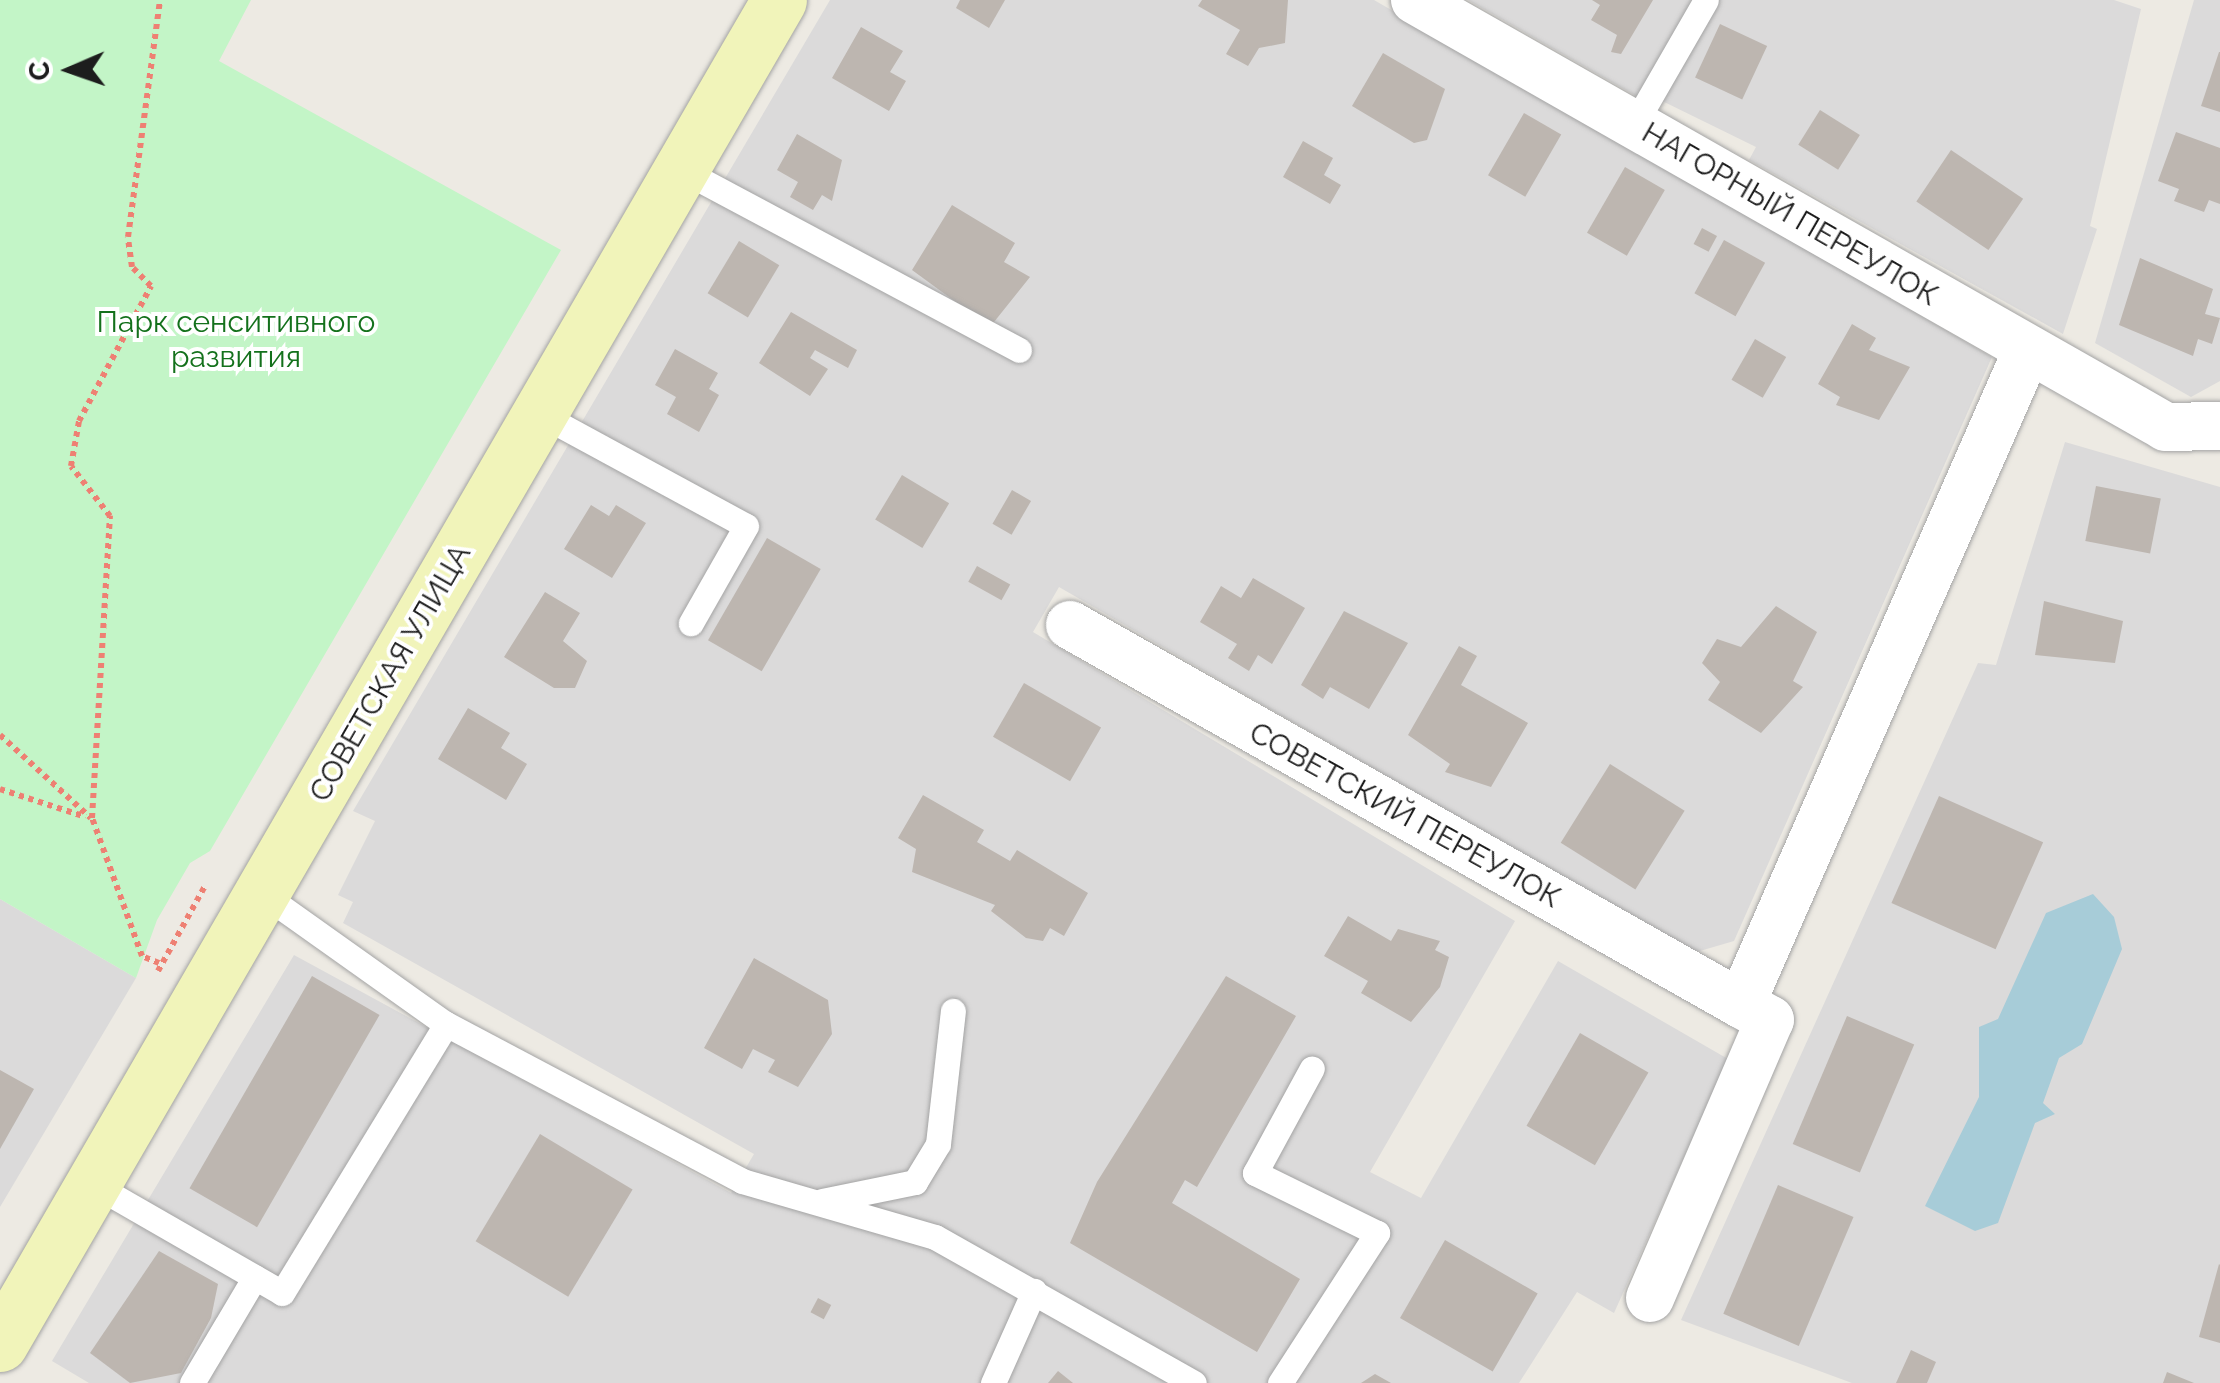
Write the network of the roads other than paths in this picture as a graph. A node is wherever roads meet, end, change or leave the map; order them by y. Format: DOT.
graph roads {
  1 [pos="778,0"];
  2 [pos="1415,0"];
  3 [pos="1706,0"];
  4 [pos="1634,125"];
  5 [pos="682,170"];
  6 [pos="1019,350"];
  7 [pos="2027,350"];
  8 [pos="540,414"];
  9 [pos="2220,426"];
  10 [pos="690,624"];
  11 [pos="1070,625"];
  12 [pos="260,892"];
  13 [pos="1742,1004"];
  14 [pos="954,1010"];
  15 [pos="446,1024"];
  16 [pos="1312,1068"];
  17 [pos="92,1183"];
  18 [pos="822,1201"];
  19 [pos="254,1277"];
  20 [pos="1034,1291"];
  21 [pos="1650,1298"];
  22 [pos="0,1344"];
  23 [pos="192,1383"];
  24 [pos="993,1383"];
  25 [pos="1194,1383"];
  26 [pos="1280,1383"];
  1 -- 5 [label="main road, СОВЕТСКАЯ УЛИЦА"];
  2 -- 4 [label="street, НАГОРНЫЙ ПЕРЕУЛОК"];
  3 -- 4 [label="lane"];
  4 -- 7 [label="street, НАГОРНЫЙ ПЕРЕУЛОК"];
  5 -- 6 [label="lane"];
  5 -- 8 [label="main road, СОВЕТСКАЯ УЛИЦА"];
  7 -- 9 [label="street, НАГОРНЫЙ ПЕРЕУЛОК"];
  7 -- 13 [label="street"];
  8 -- 10 [label="lane"];
  8 -- 12 [label="main road, СОВЕТСКАЯ УЛИЦА"];
  11 -- 13 [label="street, СОВЕТСКИЙ ПЕРЕУЛОК"];
  12 -- 15 [label="lane"];
  12 -- 17 [label="main road, СОВЕТСКАЯ УЛИЦА"];
  13 -- 21 [label="street, СОВЕТСКИЙ ПЕРЕУЛОК"];
  14 -- 18 [label="lane"];
  15 -- 18 [label="lane"];
  15 -- 19 [label="lane"];
  16 -- 26 [label="lane"];
  17 -- 19 [label="lane"];
  17 -- 22 [label="main road, СОВЕТСКАЯ УЛИЦА"];
  18 -- 20 [label="lane"];
  19 -- 23 [label="lane"];
  20 -- 24 [label="lane"];
  20 -- 25 [label="lane"];
}
